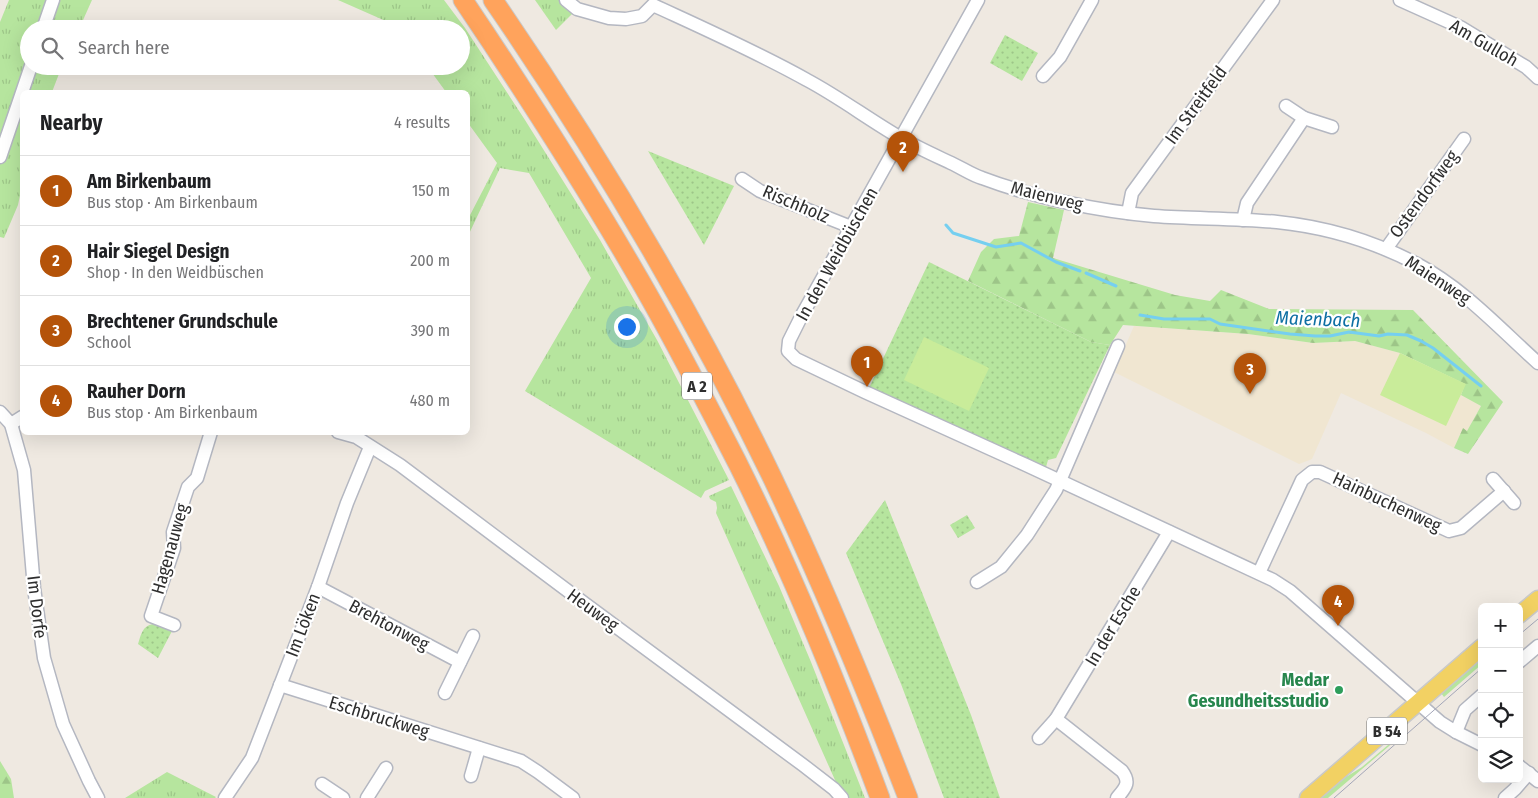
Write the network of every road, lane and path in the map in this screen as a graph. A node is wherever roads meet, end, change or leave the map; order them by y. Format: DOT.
graph roads {
  1 [pos="53,0"];
  2 [pos="463,0"];
  3 [pos="493,0"];
  4 [pos="566,0"];
  5 [pos="1092,0"];
  6 [pos="1273,0"];
  7 [pos="1400,0"];
  8 [pos="974,2"];
  9 [pos="654,3"];
  10 [pos="46,20"];
  11 [pos="27,75"];
  12 [pos="1042,76"];
  13 [pos="1538,78"];
  14 [pos="22,90"];
  15 [pos="20,96"];
  16 [pos="1286,106"];
  17 [pos="1304,118"];
  18 [pos="1332,128"];
  19 [pos="901,138"];
  20 [pos="1464,139"];
  21 [pos="0,157"];
  22 [pos="742,179"];
  23 [pos="1128,213"];
  24 [pos="1243,220"];
  25 [pos="851,227"];
  26 [pos="1386,249"];
  27 [pos="1118,346"];
  28 [pos="1538,363"];
  29 [pos="0,412"];
  30 [pos="20,418"];
  31 [pos="11,424"];
  32 [pos="210,435"];
  33 [pos="349,435"];
  34 [pos="370,447"];
  35 [pos="1493,479"];
  36 [pos="1060,482"];
  37 [pos="1504,491"];
  38 [pos="1514,503"];
  39 [pos="1169,532"];
  40 [pos="1258,573"];
  41 [pos="977,582"];
  42 [pos="318,587"];
  43 [pos="1538,599"];
  44 [pos="1523,612"];
  45 [pos="174,625"];
  46 [pos="473,636"];
  47 [pos="1538,646"];
  48 [pos="1481,648"];
  49 [pos="1523,659"];
  50 [pos="460,662"];
  51 [pos="280,685"];
  52 [pos="445,693"];
  53 [pos="1478,699"];
  54 [pos="1419,703"];
  55 [pos="1056,719"];
  56 [pos="1456,732"];
  57 [pos="1039,738"];
  58 [pos="1478,743"];
  59 [pos="479,748"];
  60 [pos="386,768"];
  61 [pos="1529,773"];
  62 [pos="471,776"];
  63 [pos="322,784"];
  64 [pos="98,798"];
  65 [pos="225,798"];
  66 [pos="344,798"];
  67 [pos="367,798"];
  68 [pos="573,798"];
  69 [pos="842,798"];
  70 [pos="880,798"];
  71 [pos="908,798"];
  72 [pos="1116,798"];
  73 [pos="1308,798"];
  74 [pos="1506,798"];
  1 -- 10 [label="street"];
  2 -- 70 [label="highway, A 2"];
  3 -- 71 [label="highway, A 2"];
  4 -- 9 [label="street, Maienweg"];
  5 -- 12 [label="street"];
  6 -- 23 [label="street, Im Streitfeld"];
  7 -- 13 [label="street, Am Gulloh"];
  8 -- 19 [label="street, In den Weidbüschen"];
  9 -- 19 [label="street, Maienweg"];
  11 -- 14 [label="street"];
  15 -- 21 [label="street"];
  16 -- 17 [label="street"];
  17 -- 18 [label="street"];
  17 -- 24 [label="street"];
  19 -- 23 [label="street, Maienweg"];
  19 -- 25 [label="street, In den Weidbüschen"];
  20 -- 26 [label="street, Ostendorfweg"];
  22 -- 25 [label="street, Rischholz"];
  23 -- 24 [label="street, Maienweg"];
  24 -- 26 [label="street, Maienweg"];
  25 -- 36 [label="street, In den Weidbüschen"];
  26 -- 28 [label="street, Maienweg"];
  27 -- 36 [label="street"];
  29 -- 31 [label="street, Im Dorfe"];
  30 -- 31 [label="street"];
  31 -- 64 [label="street, Im Dorfe"];
  32 -- 45 [label="street, Hagenauweg"];
  33 -- 34 [label="street, Heuweg"];
  34 -- 42 [label="street, Im Löken"];
  34 -- 69 [label="street, Heuweg"];
  35 -- 37 [label="street"];
  36 -- 39 [label="street"];
  36 -- 41 [label="street"];
  37 -- 38 [label="street"];
  37 -- 40 [label="street, Hainbuchenweg"];
  39 -- 40 [label="street"];
  39 -- 55 [label="street, In der Esche"];
  40 -- 54 [label="street"];
  42 -- 50 [label="street, Brehtonweg"];
  42 -- 51 [label="street, Im Löken"];
  43 -- 44 [label="main road"];
  46 -- 50 [label="street"];
  47 -- 49 [label="street"];
  48 -- 54 [label="main road, B 54"];
  50 -- 52 [label="street"];
  51 -- 59 [label="street, Eschbruckweg"];
  51 -- 65 [label="street, Im Löken"];
  53 -- 56 [label="street"];
  54 -- 56 [label="street"];
  54 -- 73 [label="main road, B 54"];
  55 -- 57 [label="street, In der Esche"];
  55 -- 72 [label="street"];
  56 -- 58 [label="street"];
  59 -- 62 [label="street"];
  59 -- 68 [label="street, Eschbruckweg"];
  60 -- 67 [label="street"];
  61 -- 74 [label="street"];
  63 -- 66 [label="street"];
}
